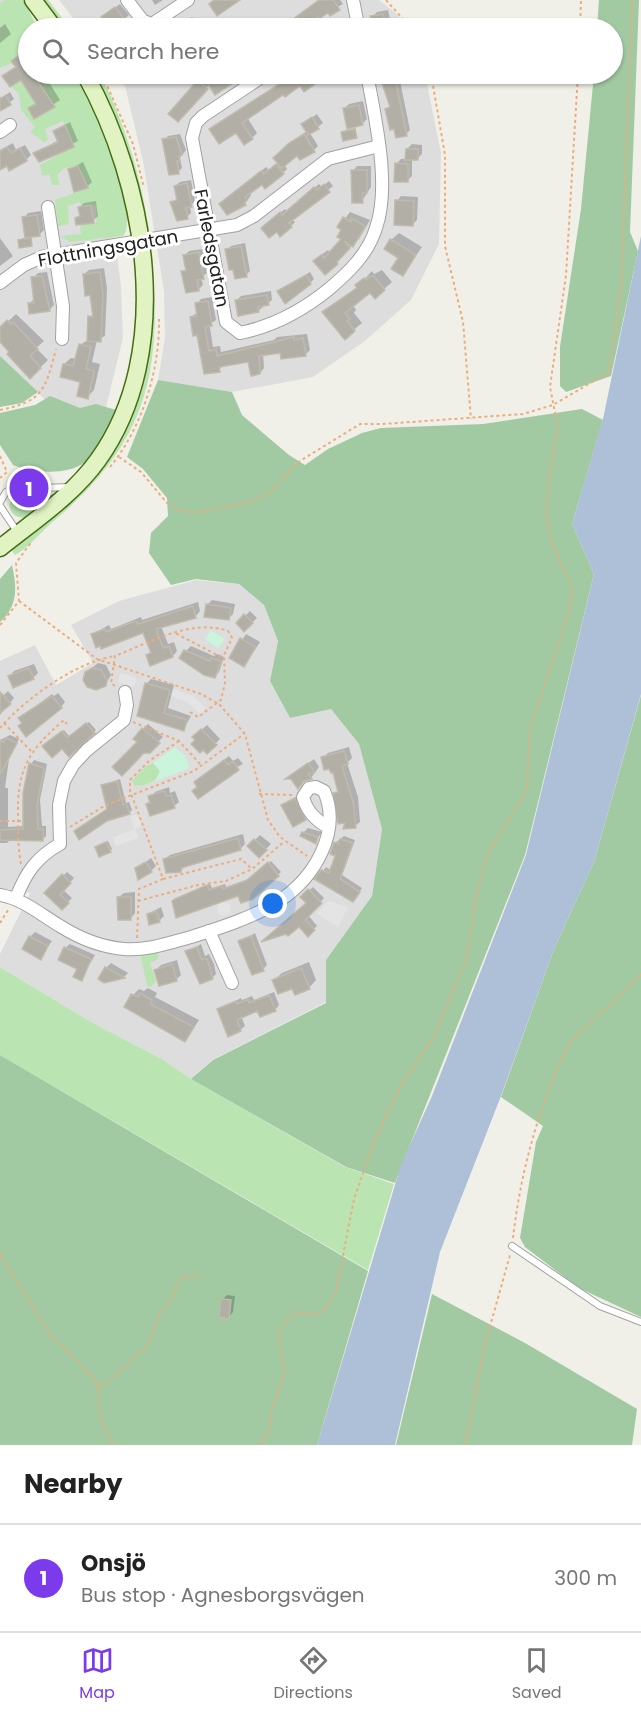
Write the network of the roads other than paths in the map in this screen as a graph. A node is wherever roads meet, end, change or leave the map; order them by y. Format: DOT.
graph roads {
  1 [pos="33,0"];
  2 [pos="127,0"];
  3 [pos="188,0"];
  4 [pos="353,0"];
  5 [pos="46,18"];
  6 [pos="141,18"];
  7 [pos="161,18"];
  8 [pos="356,18"];
  9 [pos="90,84"];
  10 [pos="251,84"];
  11 [pos="369,84"];
  12 [pos="379,146"];
  13 [pos="48,207"];
  14 [pos="209,231"];
  15 [pos="139,242"];
  16 [pos="57,254"];
  17 [pos="0,284"];
  18 [pos="62,339"];
  19 [pos="77,486"];
  20 [pos="0,504"];
  21 [pos="26,537"];
  22 [pos="0,548"];
  23 [pos="125,692"];
  24 [pos="329,828"];
  25 [pos="0,895"];
  26 [pos="16,898"];
  27 [pos="208,931"];
  28 [pos="232,983"];
  29 [pos="512,1246"];
  30 [pos="641,1322"];
  1 -- 5 [label="street"];
  2 -- 6 [label="street"];
  3 -- 7 [label="street"];
  4 -- 8 [label="street"];
  9 -- 15 [label="street"];
  10 -- 14 [label="street, Farledsgatan"];
  11 -- 12 [label="street, Farledsgatan"];
  12 -- 14 [label="street, Flottningsgatan"];
  12 -- 14 [label="street, Farledsgatan"];
  13 -- 16 [label="street"];
  14 -- 15 [label="street, Flottningsgatan"];
  15 -- 16 [label="street, Flottningsgatan"];
  15 -- 19 [label="street"];
  16 -- 17 [label="street, Flottningsgatan"];
  16 -- 18 [label="street"];
  19 -- 20 [label="lane"];
  19 -- 21 [label="street"];
  20 -- 21 [label="lane"];
  21 -- 22 [label="street"];
  23 -- 26 [label="street"];
  24 -- 24 [label="street"];
  24 -- 27 [label="street"];
  25 -- 26 [label="street"];
  26 -- 27 [label="street"];
  27 -- 28 [label="street"];
  29 -- 30 [label="lane"];
}
